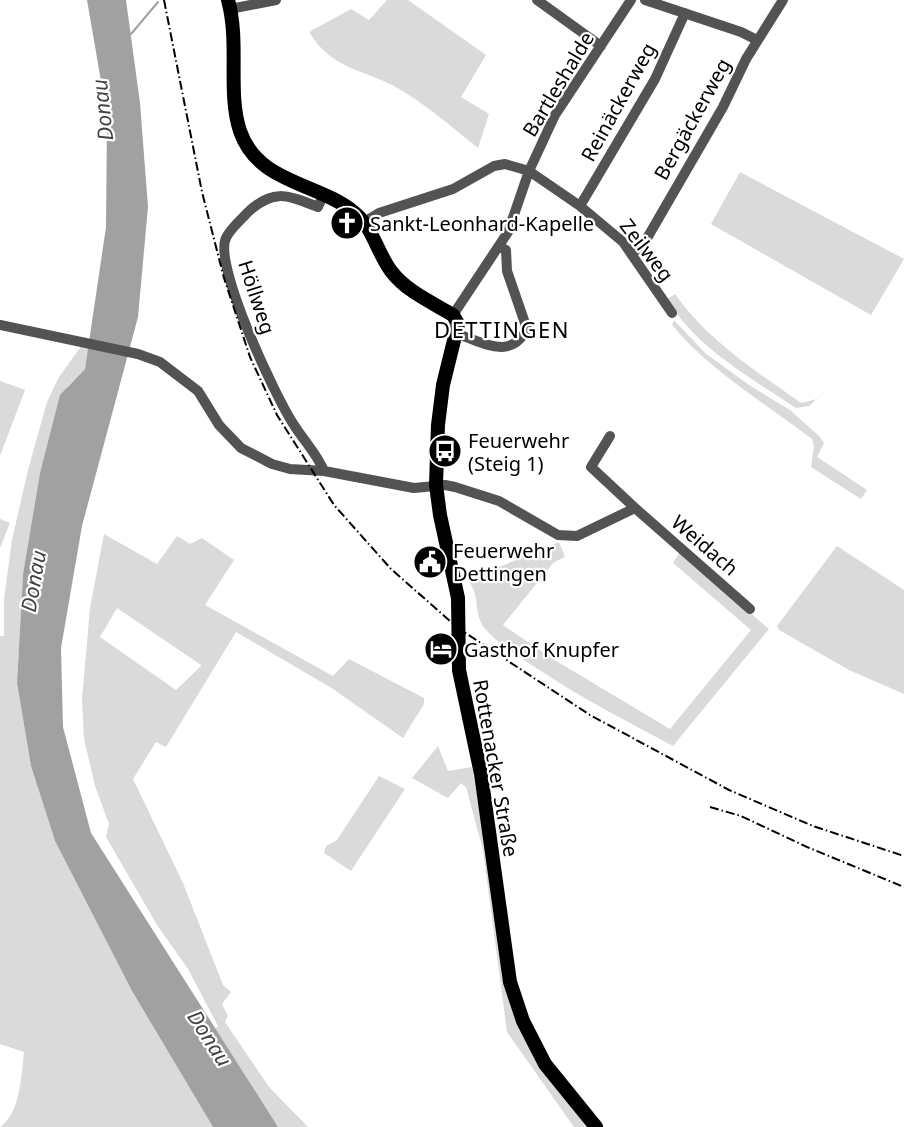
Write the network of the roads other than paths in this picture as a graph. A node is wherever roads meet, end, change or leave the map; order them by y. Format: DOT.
graph roads {
  1 [pos="276,0"];
  2 [pos="537,0"];
  3 [pos="631,0"];
  4 [pos="645,0"];
  5 [pos="783,0"];
  6 [pos="229,5"];
  7 [pos="685,13"];
  8 [pos="757,40"];
  9 [pos="601,46"];
  10 [pos="529,171"];
  11 [pos="323,196"];
  12 [pos="579,206"];
  13 [pos="364,222"];
  14 [pos="500,247"];
  15 [pos="632,254"];
  16 [pos="672,313"];
  17 [pos="453,315"];
  18 [pos="0,325"];
  19 [pos="457,334"];
  20 [pos="610,436"];
  21 [pos="324,471"];
  22 [pos="436,485"];
  23 [pos="635,508"];
  24 [pos="750,609"];
  25 [pos="596,1127"];
  1 -- 6 [label="street"];
  2 -- 9 [label="street"];
  3 -- 9 [label="street, Bartleshalde"];
  4 -- 7 [label="street"];
  5 -- 8 [label="street, Bergäckerweg"];
  6 -- 11 [label="main road"];
  7 -- 8 [label="street"];
  7 -- 12 [label="street, Reinäckerweg"];
  8 -- 15 [label="street, Bergäckerweg"];
  9 -- 10 [label="street, Bartleshalde"];
  10 -- 12 [label="street, Zeilweg"];
  10 -- 13 [label="street"];
  10 -- 14 [label="street, Bartleshalde"];
  11 -- 13 [label="main road"];
  11 -- 21 [label="street, Höllweg"];
  12 -- 15 [label="street, Zeilweg"];
  13 -- 17 [label="main road"];
  14 -- 17 [label="street, Bartleshalde"];
  14 -- 19 [label="street"];
  15 -- 16 [label="street, Zeilweg"];
  17 -- 19 [label="main road, Rottenacker Straße"];
  18 -- 21 [label="street"];
  19 -- 22 [label="main road, Rottenacker Straße"];
  20 -- 23 [label="street, Weidach"];
  21 -- 22 [label="street"];
  22 -- 23 [label="street"];
  22 -- 25 [label="main road, Rottenacker Straße"];
  23 -- 24 [label="street, Weidach"];
}
